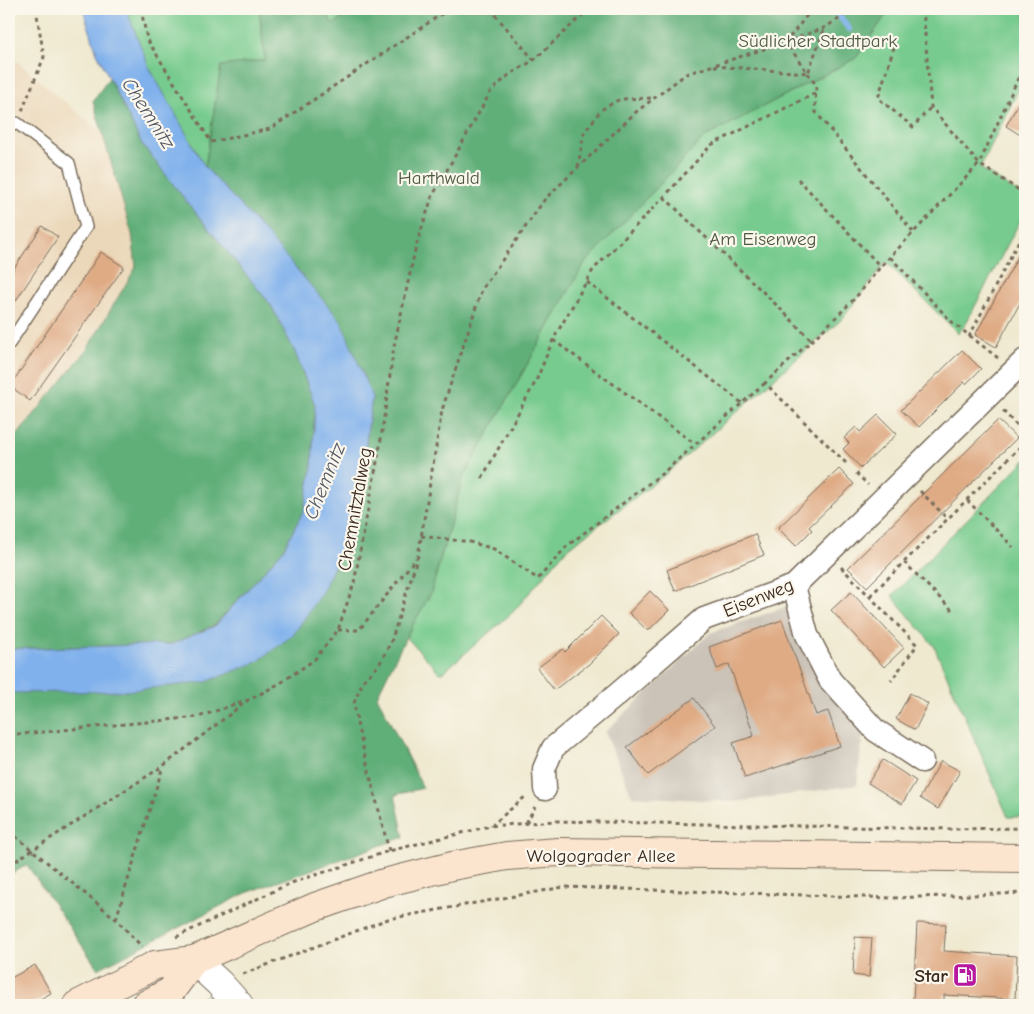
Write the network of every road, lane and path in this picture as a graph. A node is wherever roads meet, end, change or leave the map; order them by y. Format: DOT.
graph roads {
  1 [pos="36,9"];
  2 [pos="141,9"];
  3 [pos="449,9"];
  4 [pos="490,9"];
  5 [pos="589,9"];
  6 [pos="812,9"];
  7 [pos="850,9"];
  8 [pos="923,9"];
  9 [pos="824,28"];
  10 [pos="786,42"];
  11 [pos="894,47"];
  12 [pos="534,60"];
  13 [pos="1025,63"];
  14 [pos="711,66"];
  15 [pos="808,74"];
  16 [pos="816,92"];
  17 [pos="655,98"];
  18 [pos="931,107"];
  19 [pos="13,125"];
  20 [pos="979,164"];
  21 [pos="578,167"];
  22 [pos="798,178"];
  23 [pos="1025,194"];
  24 [pos="664,197"];
  25 [pos="1025,229"];
  26 [pos="914,233"];
  27 [pos="890,257"];
  28 [pos="880,266"];
  29 [pos="586,282"];
  30 [pos="969,337"];
  31 [pos="553,340"];
  32 [pos="812,341"];
  33 [pos="9,344"];
  34 [pos="1020,365"];
  35 [pos="765,383"];
  36 [pos="988,397"];
  37 [pos="742,403"];
  38 [pos="1025,434"];
  39 [pos="1025,442"];
  40 [pos="695,444"];
  41 [pos="846,463"];
  42 [pos="906,477"];
  43 [pos="482,478"];
  44 [pos="967,500"];
  45 [pos="948,519"];
  46 [pos="421,536"];
  47 [pos="1013,547"];
  48 [pos="828,553"];
  49 [pos="418,556"];
  50 [pos="904,562"];
  51 [pos="794,586"];
  52 [pos="870,596"];
  53 [pos="952,610"];
  54 [pos="338,630"];
  55 [pos="891,681"];
  56 [pos="251,699"];
  57 [pos="9,734"];
  58 [pos="922,761"];
  59 [pos="163,766"];
  60 [pos="546,789"];
  61 [pos="490,826"];
  62 [pos="9,830"];
  63 [pos="33,850"];
  64 [pos="389,851"];
  65 [pos="1025,858"];
  66 [pos="9,865"];
  67 [pos="1025,893"];
  68 [pos="116,919"];
  69 [pos="194,960"];
  70 [pos="155,965"];
  71 [pos="218,983"];
  72 [pos="77,1005"];
  73 [pos="145,1005"];
  74 [pos="239,1005"];
  1 -- 19 [label="path"];
  2 -- 3 [label="path"];
  4 -- 12 [label="path"];
  5 -- 12 [label="path, Chemnitztalweg"];
  6 -- 10 [label="path"];
  7 -- 9 [label="path"];
  8 -- 18 [label="path"];
  9 -- 10 [label="path"];
  9 -- 15 [label="path"];
  10 -- 14 [label="path"];
  10 -- 15 [label="path"];
  11 -- 18 [label="path"];
  12 -- 54 [label="path, Chemnitztalweg"];
  13 -- 20 [label="path"];
  14 -- 15 [label="path"];
  14 -- 17 [label="path"];
  15 -- 16 [label="path"];
  16 -- 24 [label="path"];
  16 -- 26 [label="path"];
  17 -- 21 [label="path"];
  17 -- 21 [label="path"];
  18 -- 20 [label="path"];
  19 -- 33 [label="lane"];
  20 -- 23 [label="path"];
  20 -- 26 [label="path"];
  21 -- 46 [label="path"];
  22 -- 28 [label="path"];
  24 -- 29 [label="path"];
  24 -- 32 [label="path"];
  25 -- 30 [label="path"];
  26 -- 27 [label="path"];
  27 -- 28 [label="path"];
  27 -- 30 [label="path"];
  28 -- 32 [label="path"];
  29 -- 31 [label="path"];
  29 -- 37 [label="path"];
  30 -- 34 [label="path"];
  31 -- 40 [label="path"];
  31 -- 43 [label="path"];
  32 -- 35 [label="path"];
  34 -- 36 [label="street, Eisenweg"];
  35 -- 37 [label="path"];
  35 -- 41 [label="path"];
  36 -- 38 [label="path"];
  36 -- 42 [label="street, Eisenweg"];
  37 -- 40 [label="path"];
  39 -- 44 [label="path"];
  40 -- 46 [label="path"];
  42 -- 45 [label="path"];
  42 -- 48 [label="street, Eisenweg"];
  44 -- 45 [label="path"];
  44 -- 47 [label="path"];
  45 -- 50 [label="path"];
  46 -- 49 [label="path"];
  48 -- 51 [label="street, Eisenweg"];
  48 -- 52 [label="path"];
  49 -- 54 [label="path"];
  49 -- 64 [label="path"];
  50 -- 52 [label="path"];
  50 -- 53 [label="path"];
  51 -- 58 [label="street"];
  51 -- 60 [label="street, Eisenweg"];
  52 -- 55 [label="path"];
  54 -- 56 [label="path, Chemnitztalweg"];
  56 -- 57 [label="path, Chemnitztalweg"];
  56 -- 59 [label="path"];
  59 -- 63 [label="path"];
  59 -- 68 [label="path"];
  60 -- 61 [label="path"];
  62 -- 63 [label="path"];
  63 -- 66 [label="path"];
  63 -- 68 [label="path"];
  65 -- 69 [label="main road, Wolgograder Allee"];
  67 -- 71 [label="path"];
  68 -- 70 [label="path"];
  69 -- 70 [label="main road"];
  69 -- 71 [label="street"];
  69 -- 73 [label="main road"];
  70 -- 72 [label="main road"];
  71 -- 74 [label="street"];
}
